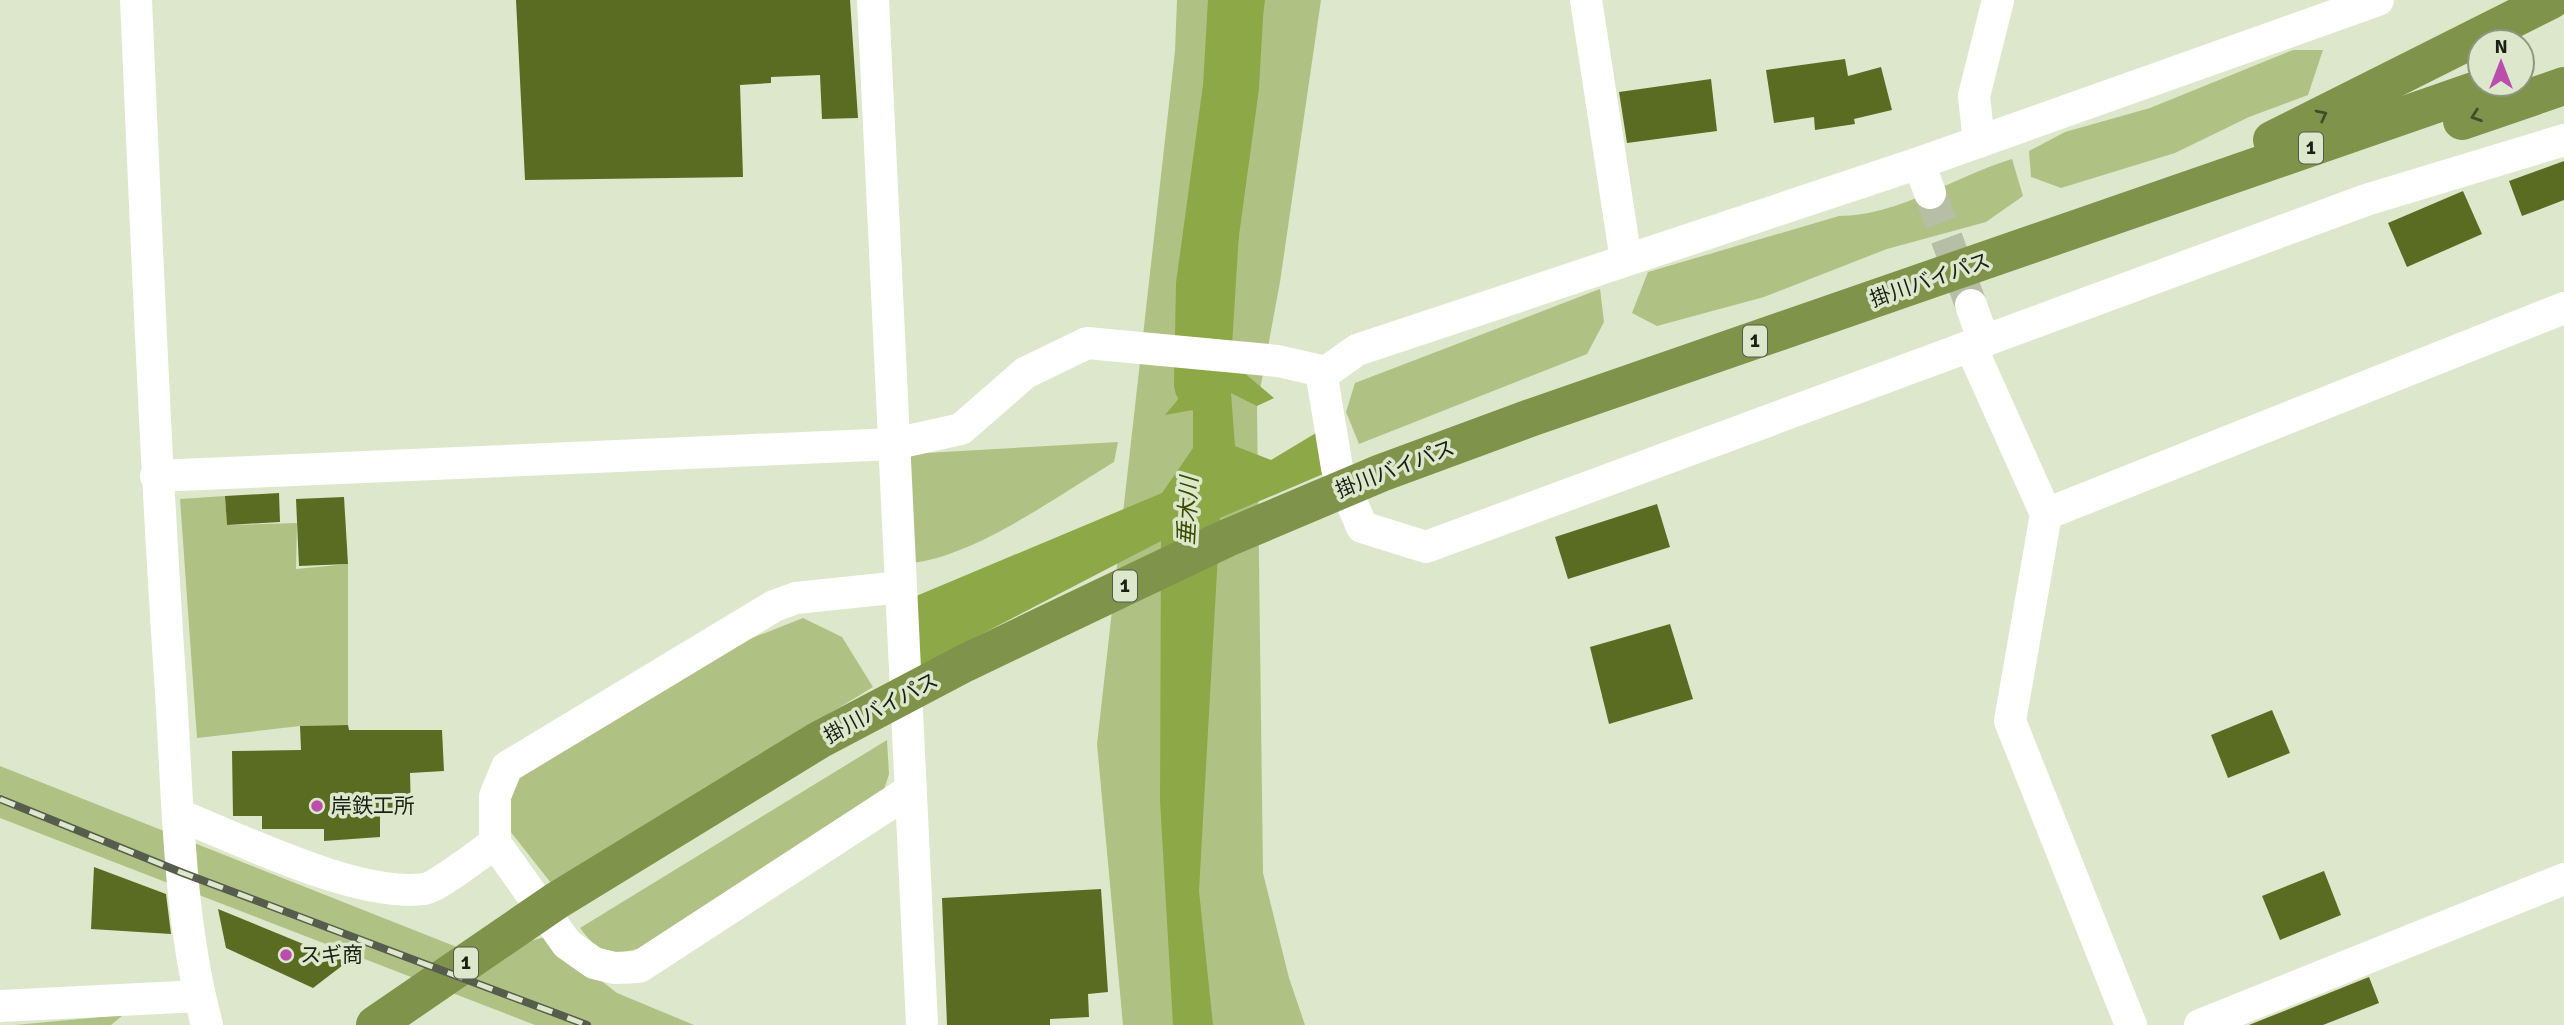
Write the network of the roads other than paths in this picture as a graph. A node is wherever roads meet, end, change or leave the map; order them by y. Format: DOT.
graph roads {
  1 [pos="136,0"];
  2 [pos="873,0"];
  3 [pos="1586,0"];
  4 [pos="1998,0"];
  5 [pos="2378,0"];
  6 [pos="2551,0"];
  7 [pos="2564,60"];
  8 [pos="2536,69"];
  9 [pos="2564,86"];
  10 [pos="2466,94"];
  11 [pos="2564,140"];
  12 [pos="1979,142"];
  13 [pos="1919,163"];
  14 [pos="1930,192"];
  15 [pos="2129,211"];
  16 [pos="1626,260"];
  17 [pos="1971,305"];
  18 [pos="2564,308"];
  19 [pos="1978,344"];
  20 [pos="1321,371"];
  21 [pos="894,444"];
  22 [pos="156,477"];
  23 [pos="2046,514"];
  24 [pos="901,587"];
  25 [pos="911,790"];
  26 [pos="179,815"];
  27 [pos="495,843"];
  28 [pos="2564,879"];
  29 [pos="0,1006"];
  30 [pos="203,1010"];
  31 [pos="2120,1022"];
  32 [pos="375,1025"];
  33 [pos="922,1025"];
  34 [pos="2200,1025"];
  1 -- 22 [label="street"];
  2 -- 21 [label="street"];
  3 -- 16 [label="street"];
  4 -- 12 [label="street"];
  5 -- 12 [label="street"];
  15 -- 6 [label="highway, one-way"];
  7 -- 8 [label="highway"];
  9 -- 15 [label="highway, one-way"];
  10 -- 15 [label="highway, 掛川バイパス / 1"];
  11 -- 19 [label="street"];
  12 -- 13 [label="street"];
  13 -- 14 [label="street"];
  13 -- 16 [label="street"];
  15 -- 32 [label="highway, 掛川バイパス / 1"];
  16 -- 20 [label="street"];
  17 -- 19 [label="street"];
  18 -- 23 [label="street"];
  19 -- 20 [label="street"];
  19 -- 23 [label="street"];
  20 -- 21 [label="street"];
  21 -- 22 [label="street"];
  21 -- 24 [label="street"];
  22 -- 26 [label="street"];
  23 -- 31 [label="street"];
  24 -- 25 [label="street"];
  24 -- 27 [label="street"];
  25 -- 27 [label="street"];
  25 -- 33 [label="street"];
  26 -- 27 [label="street"];
  26 -- 30 [label="street"];
  28 -- 34 [label="street"];
  29 -- 30 [label="street"];
}
